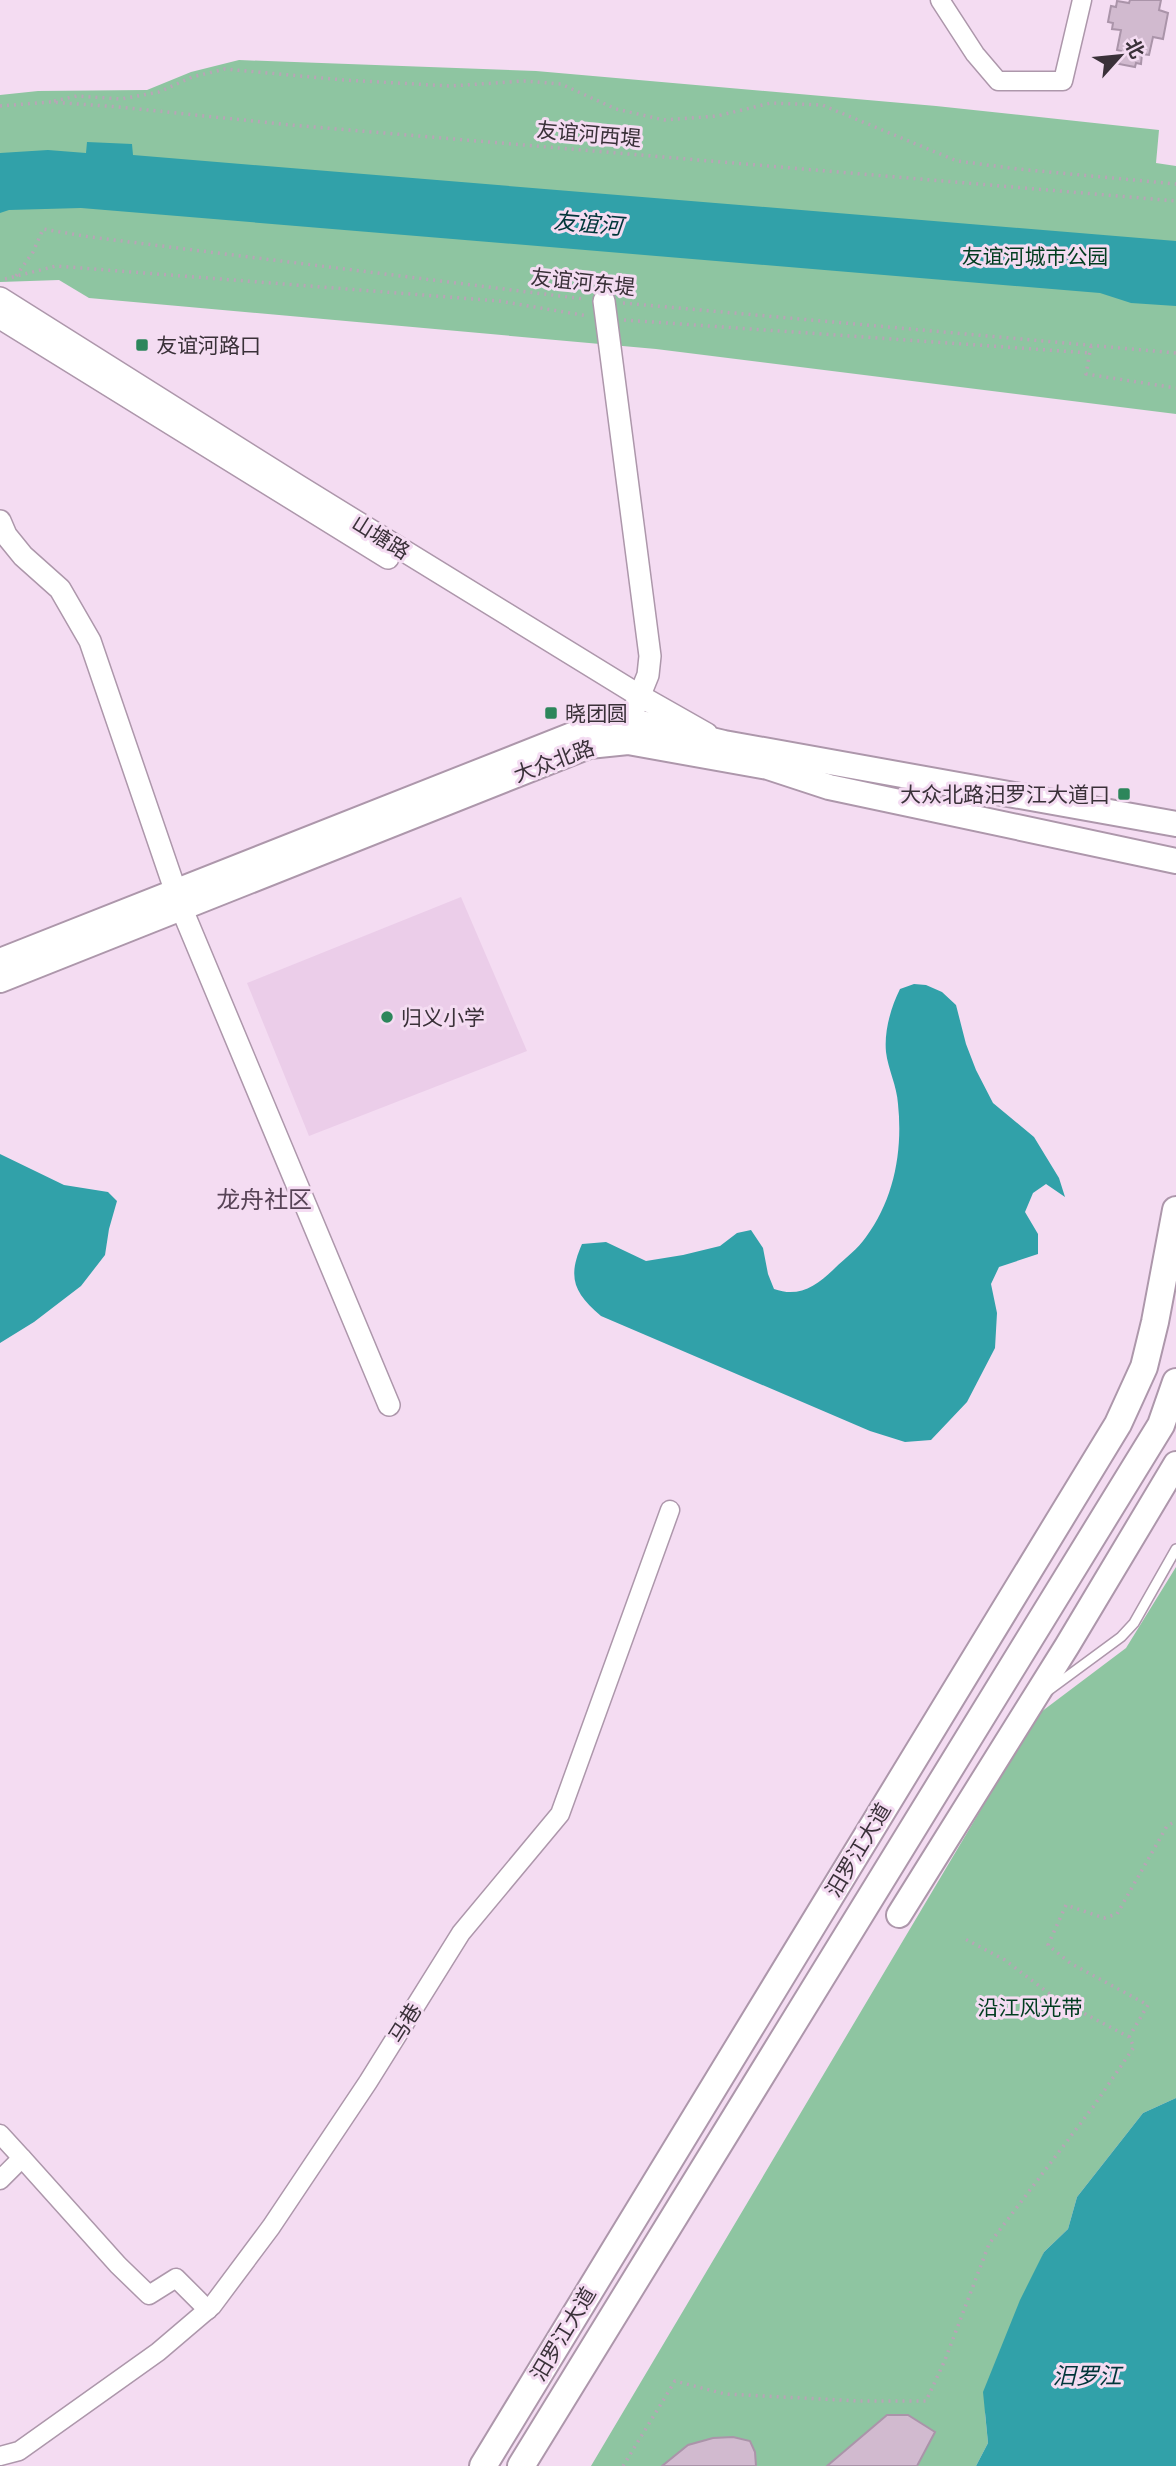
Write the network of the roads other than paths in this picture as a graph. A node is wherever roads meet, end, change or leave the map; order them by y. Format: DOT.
graph roads {
  1 [pos="940,0"];
  2 [pos="1082,0"];
  3 [pos="0,298"];
  4 [pos="606,310"];
  5 [pos="0,317"];
  6 [pos="0,521"];
  7 [pos="634,708"];
  8 [pos="589,746"];
  9 [pos="726,751"];
  10 [pos="1176,824"];
  11 [pos="1176,861"];
  12 [pos="178,899"];
  13 [pos="0,961"];
  14 [pos="0,980"];
  15 [pos="1176,1210"];
  16 [pos="1176,1382"];
  17 [pos="389,1405"];
  18 [pos="1176,1464"];
  19 [pos="670,1510"];
  20 [pos="1176,1549"];
  21 [pos="1028,1706"];
  22 [pos="899,1915"];
  23 [pos="0,2134"];
  24 [pos="22,2158"];
  25 [pos="0,2180"];
  26 [pos="208,2310"];
  27 [pos="0,2456"];
  28 [pos="15,2458"];
  29 [pos="483,2466"];
  30 [pos="521,2466"];
  1 -- 2 [label="street"];
  3 -- 7 [label="street, 山塘路"];
  4 -- 7 [label="street"];
  5 -- 7 [label="street, 山塘路"];
  6 -- 12 [label="street"];
  7 -- 8 [label="street"];
  7 -- 9 [label="street, 山塘路"];
  7 -- 9 [label="main road, 大众北路"];
  7 -- 12 [label="main road, 大众北路"];
  8 -- 9 [label="main road, 大众北路"];
  8 -- 12 [label="main road, 大众北路"];
  9 -- 10 [label="main road, 大众北路"];
  9 -- 11 [label="main road, 大众北路"];
  12 -- 13 [label="main road, 大众北路"];
  12 -- 14 [label="main road, 大众北路"];
  12 -- 17 [label="street"];
  15 -- 29 [label="main road, 汨罗江大道"];
  16 -- 30 [label="main road, 汨罗江大道"];
  18 -- 21 [label="main road"];
  19 -- 26 [label="street, 马巷"];
  20 -- 21 [label="lane"];
  21 -- 22 [label="main road"];
  23 -- 24 [label="street"];
  24 -- 25 [label="street"];
  24 -- 26 [label="street"];
  26 -- 28 [label="street, 马巷"];
  27 -- 28 [label="street"];
}
